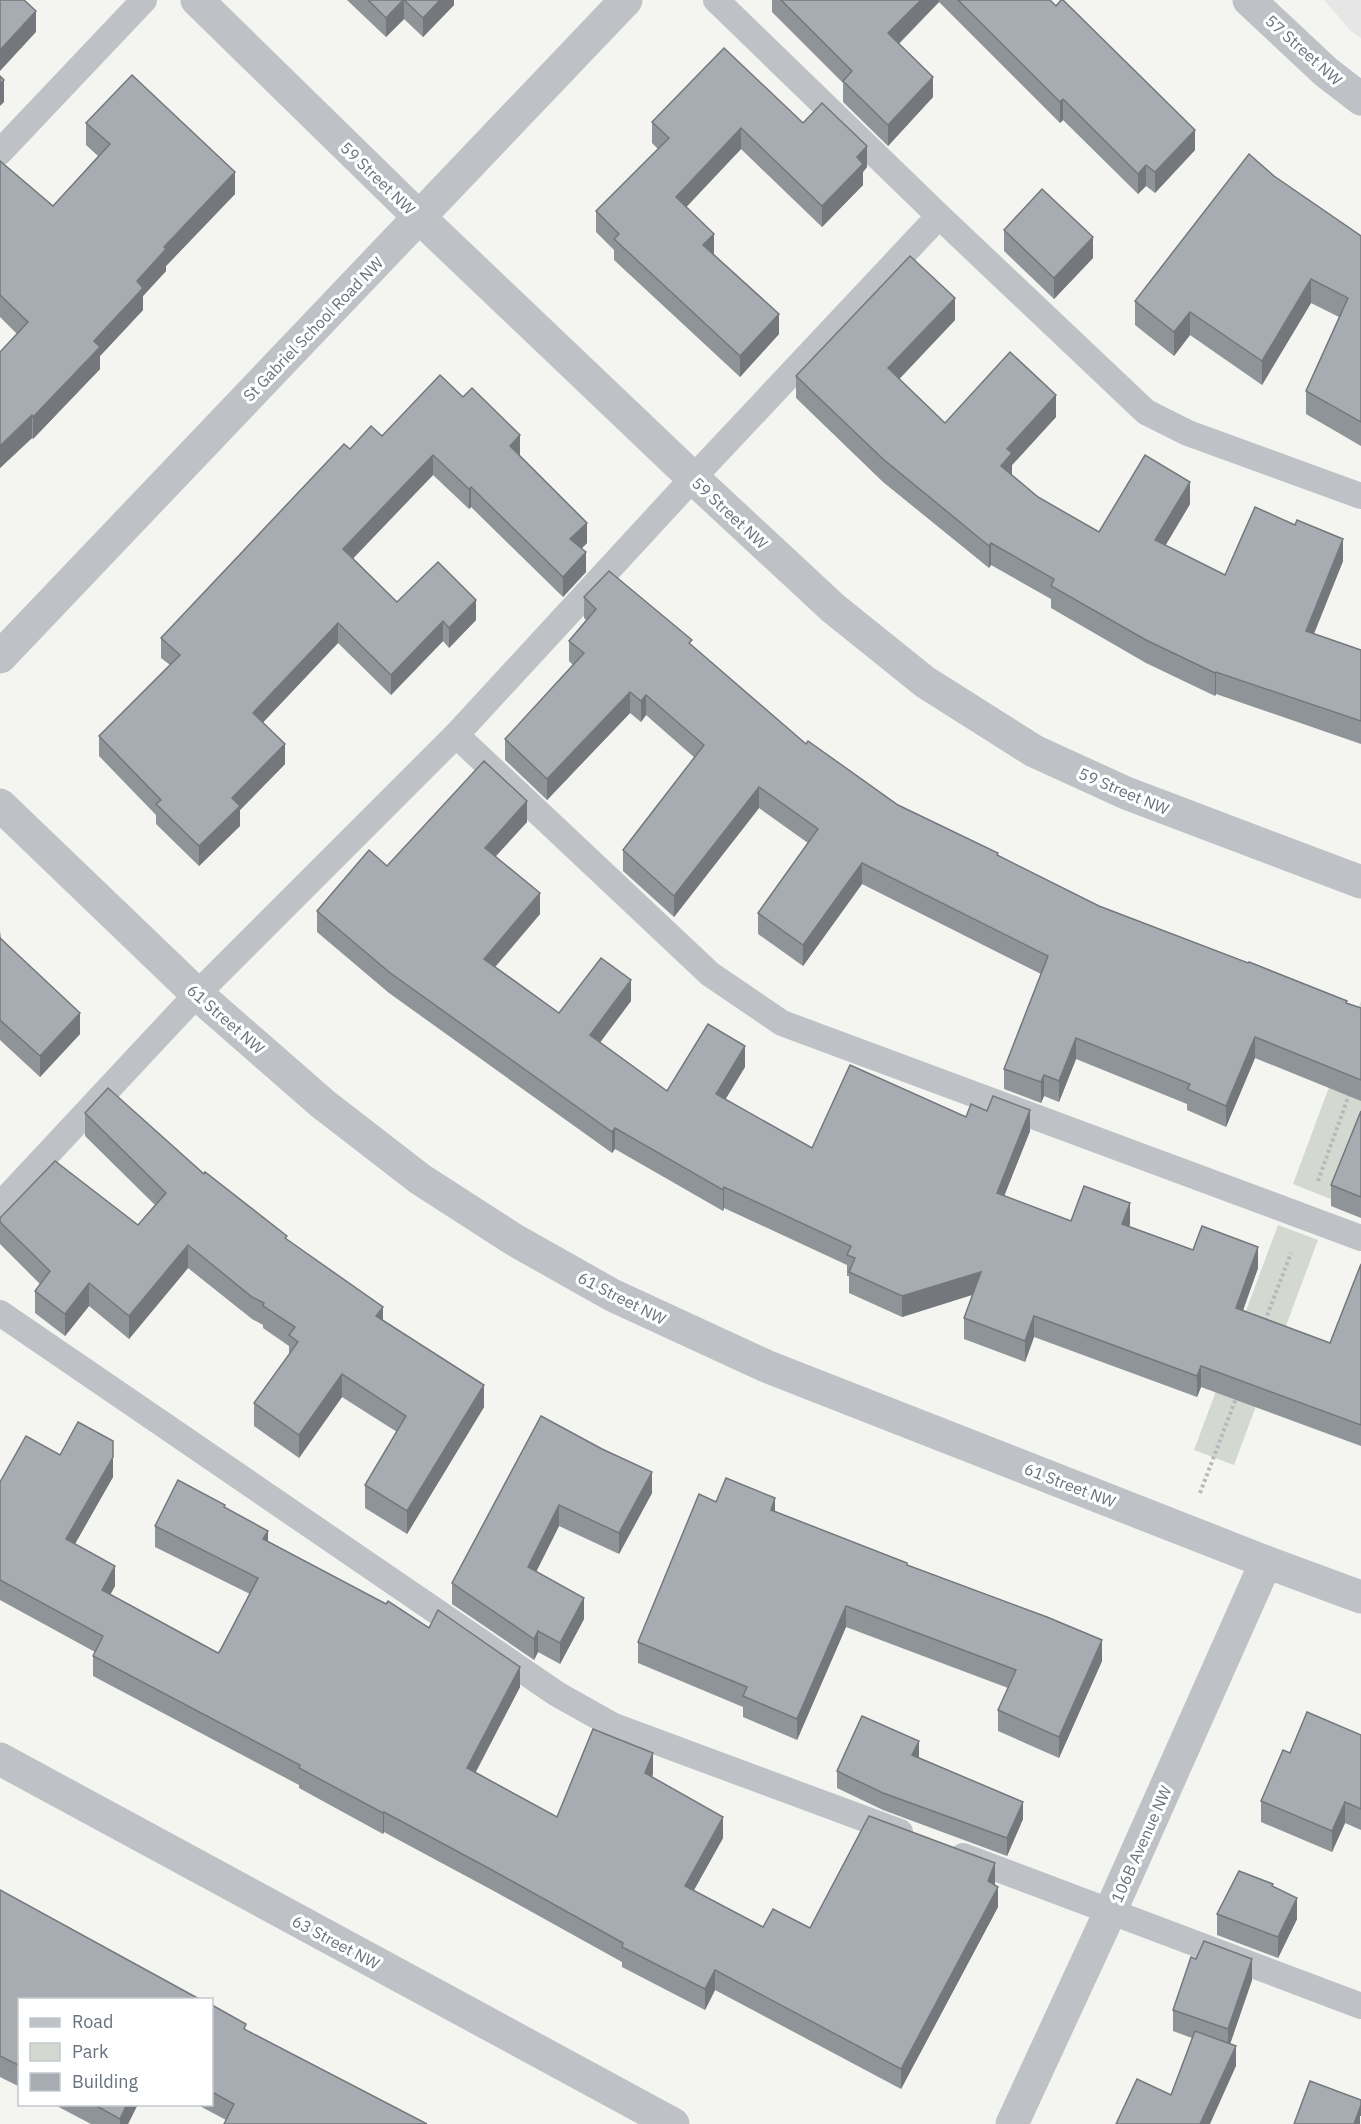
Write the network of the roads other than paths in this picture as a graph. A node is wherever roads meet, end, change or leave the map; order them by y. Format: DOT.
graph roads {
  1 [pos="144,0"];
  2 [pos="197,0"];
  3 [pos="626,0"];
  4 [pos="716,0"];
  5 [pos="1249,0"];
  6 [pos="1361,99"];
  7 [pos="0,152"];
  8 [pos="939,216"];
  9 [pos="419,217"];
  10 [pos="693,478"];
  11 [pos="1361,496"];
  12 [pos="0,657"];
  13 [pos="456,735"];
  14 [pos="0,805"];
  15 [pos="1361,882"];
  16 [pos="197,994"];
  17 [pos="0,1205"];
  18 [pos="1361,1238"];
  19 [pos="0,1313"];
  20 [pos="1266,1562"];
  21 [pos="1361,1597"];
  22 [pos="0,1759"];
  23 [pos="1111,1910"];
  24 [pos="1361,2006"];
  25 [pos="673,2124"];
  26 [pos="1012,2124"];
  1 -- 7 [label="lane"];
  2 -- 9 [label="street, 59 Street NW"];
  3 -- 9 [label="street, St Gabriel School Road NW"];
  4 -- 8 [label="lane"];
  5 -- 6 [label="street, 57 Street NW"];
  8 -- 10 [label="lane"];
  8 -- 11 [label="lane"];
  9 -- 10 [label="street, 59 Street NW"];
  9 -- 12 [label="street, St Gabriel School Road NW"];
  10 -- 13 [label="lane"];
  10 -- 15 [label="street, 59 Street NW"];
  13 -- 16 [label="lane"];
  13 -- 18 [label="lane"];
  14 -- 16 [label="street, 61 Street NW"];
  16 -- 17 [label="lane"];
  16 -- 20 [label="street, 61 Street NW"];
  19 -- 23 [label="lane"];
  20 -- 21 [label="street, 61 Street NW"];
  20 -- 23 [label="street, 106B Avenue NW"];
  22 -- 25 [label="street, 63 Street NW"];
  23 -- 24 [label="lane"];
  23 -- 26 [label="street, 106B Avenue NW"];
}
